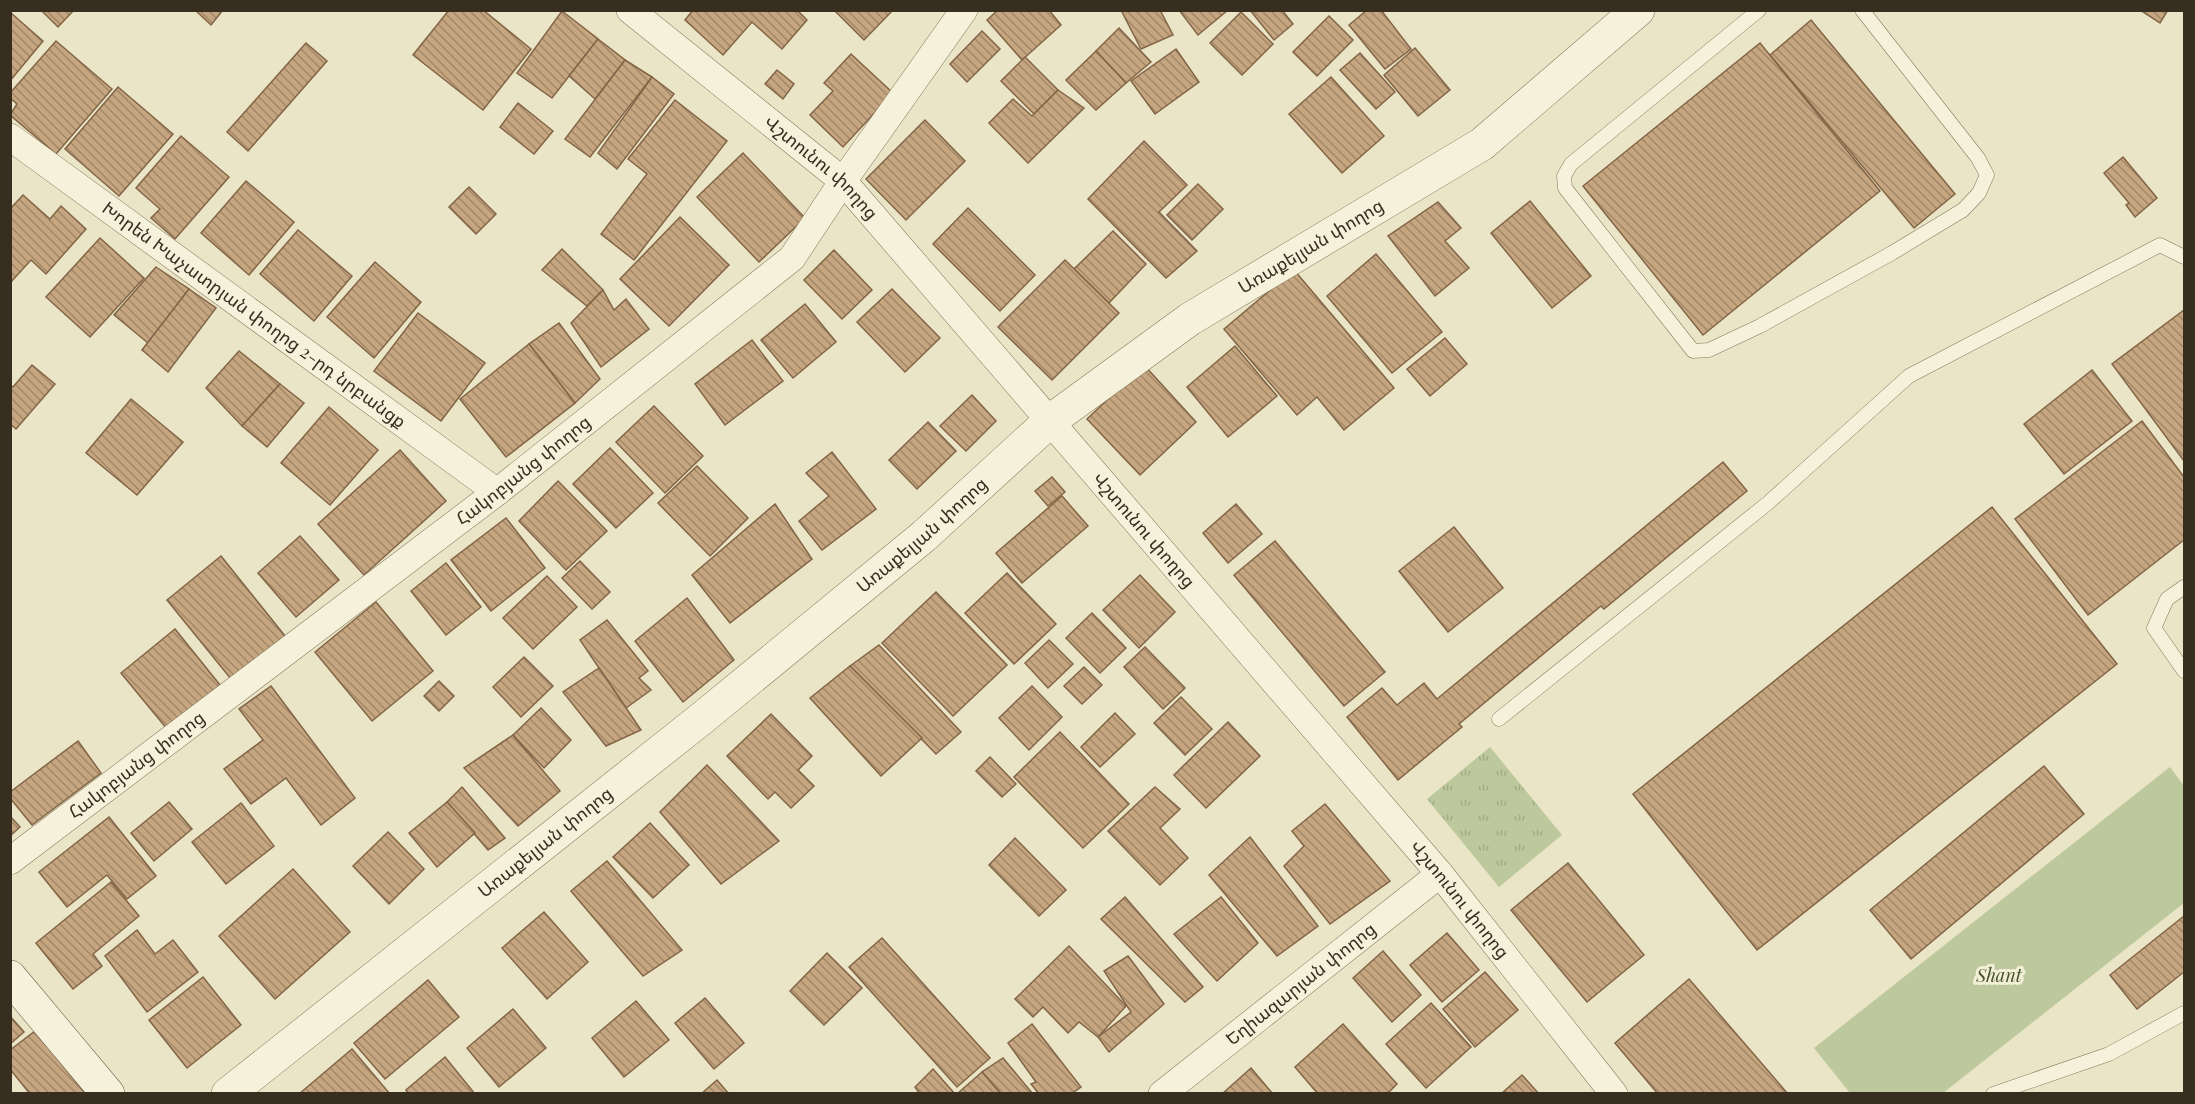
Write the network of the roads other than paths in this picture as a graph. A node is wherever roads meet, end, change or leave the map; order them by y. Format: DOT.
graph roads {
  1 [pos="630,10"];
  2 [pos="964,10"];
  3 [pos="1638,10"];
  4 [pos="1759,10"];
  5 [pos="1862,10"];
  6 [pos="10,137"];
  7 [pos="843,181"];
  8 [pos="2184,257"];
  9 [pos="1050,421"];
  10 [pos="497,492"];
  11 [pos="2184,587"];
  12 [pos="2184,671"];
  13 [pos="1500,719"];
  14 [pos="10,861"];
  15 [pos="1440,874"];
  16 [pos="10,977"];
  17 [pos="2184,1013"];
  18 [pos="108,1094"];
  19 [pos="228,1094"];
  20 [pos="1162,1094"];
  21 [pos="1614,1094"];
  22 [pos="1993,1094"];
  1 -- 7 [label="street, Վշտունու փողոց"];
  2 -- 7 [label="street, Հակոբյանց փողոց"];
  3 -- 9 [label="street, Առաքելյան փողոց"];
  4 -- 5 [label="lane"];
  6 -- 10 [label="street, Խորեն Խաչատրյան փողոց 2-րդ նրբանցք"];
  7 -- 9 [label="street, Վշտունու փողոց"];
  7 -- 10 [label="street, Հակոբյանց փողոց"];
  8 -- 13 [label="lane"];
  9 -- 15 [label="street, Վշտունու փողոց"];
  9 -- 19 [label="street, Առաքելյան փողոց"];
  10 -- 14 [label="street, Հակոբյանց փողոց"];
  11 -- 12 [label="lane"];
  15 -- 20 [label="street, Եղիազարյան փողոց"];
  15 -- 21 [label="street, Վշտունու փողոց"];
  16 -- 18 [label="street"];
  17 -- 22 [label="lane"];
}
